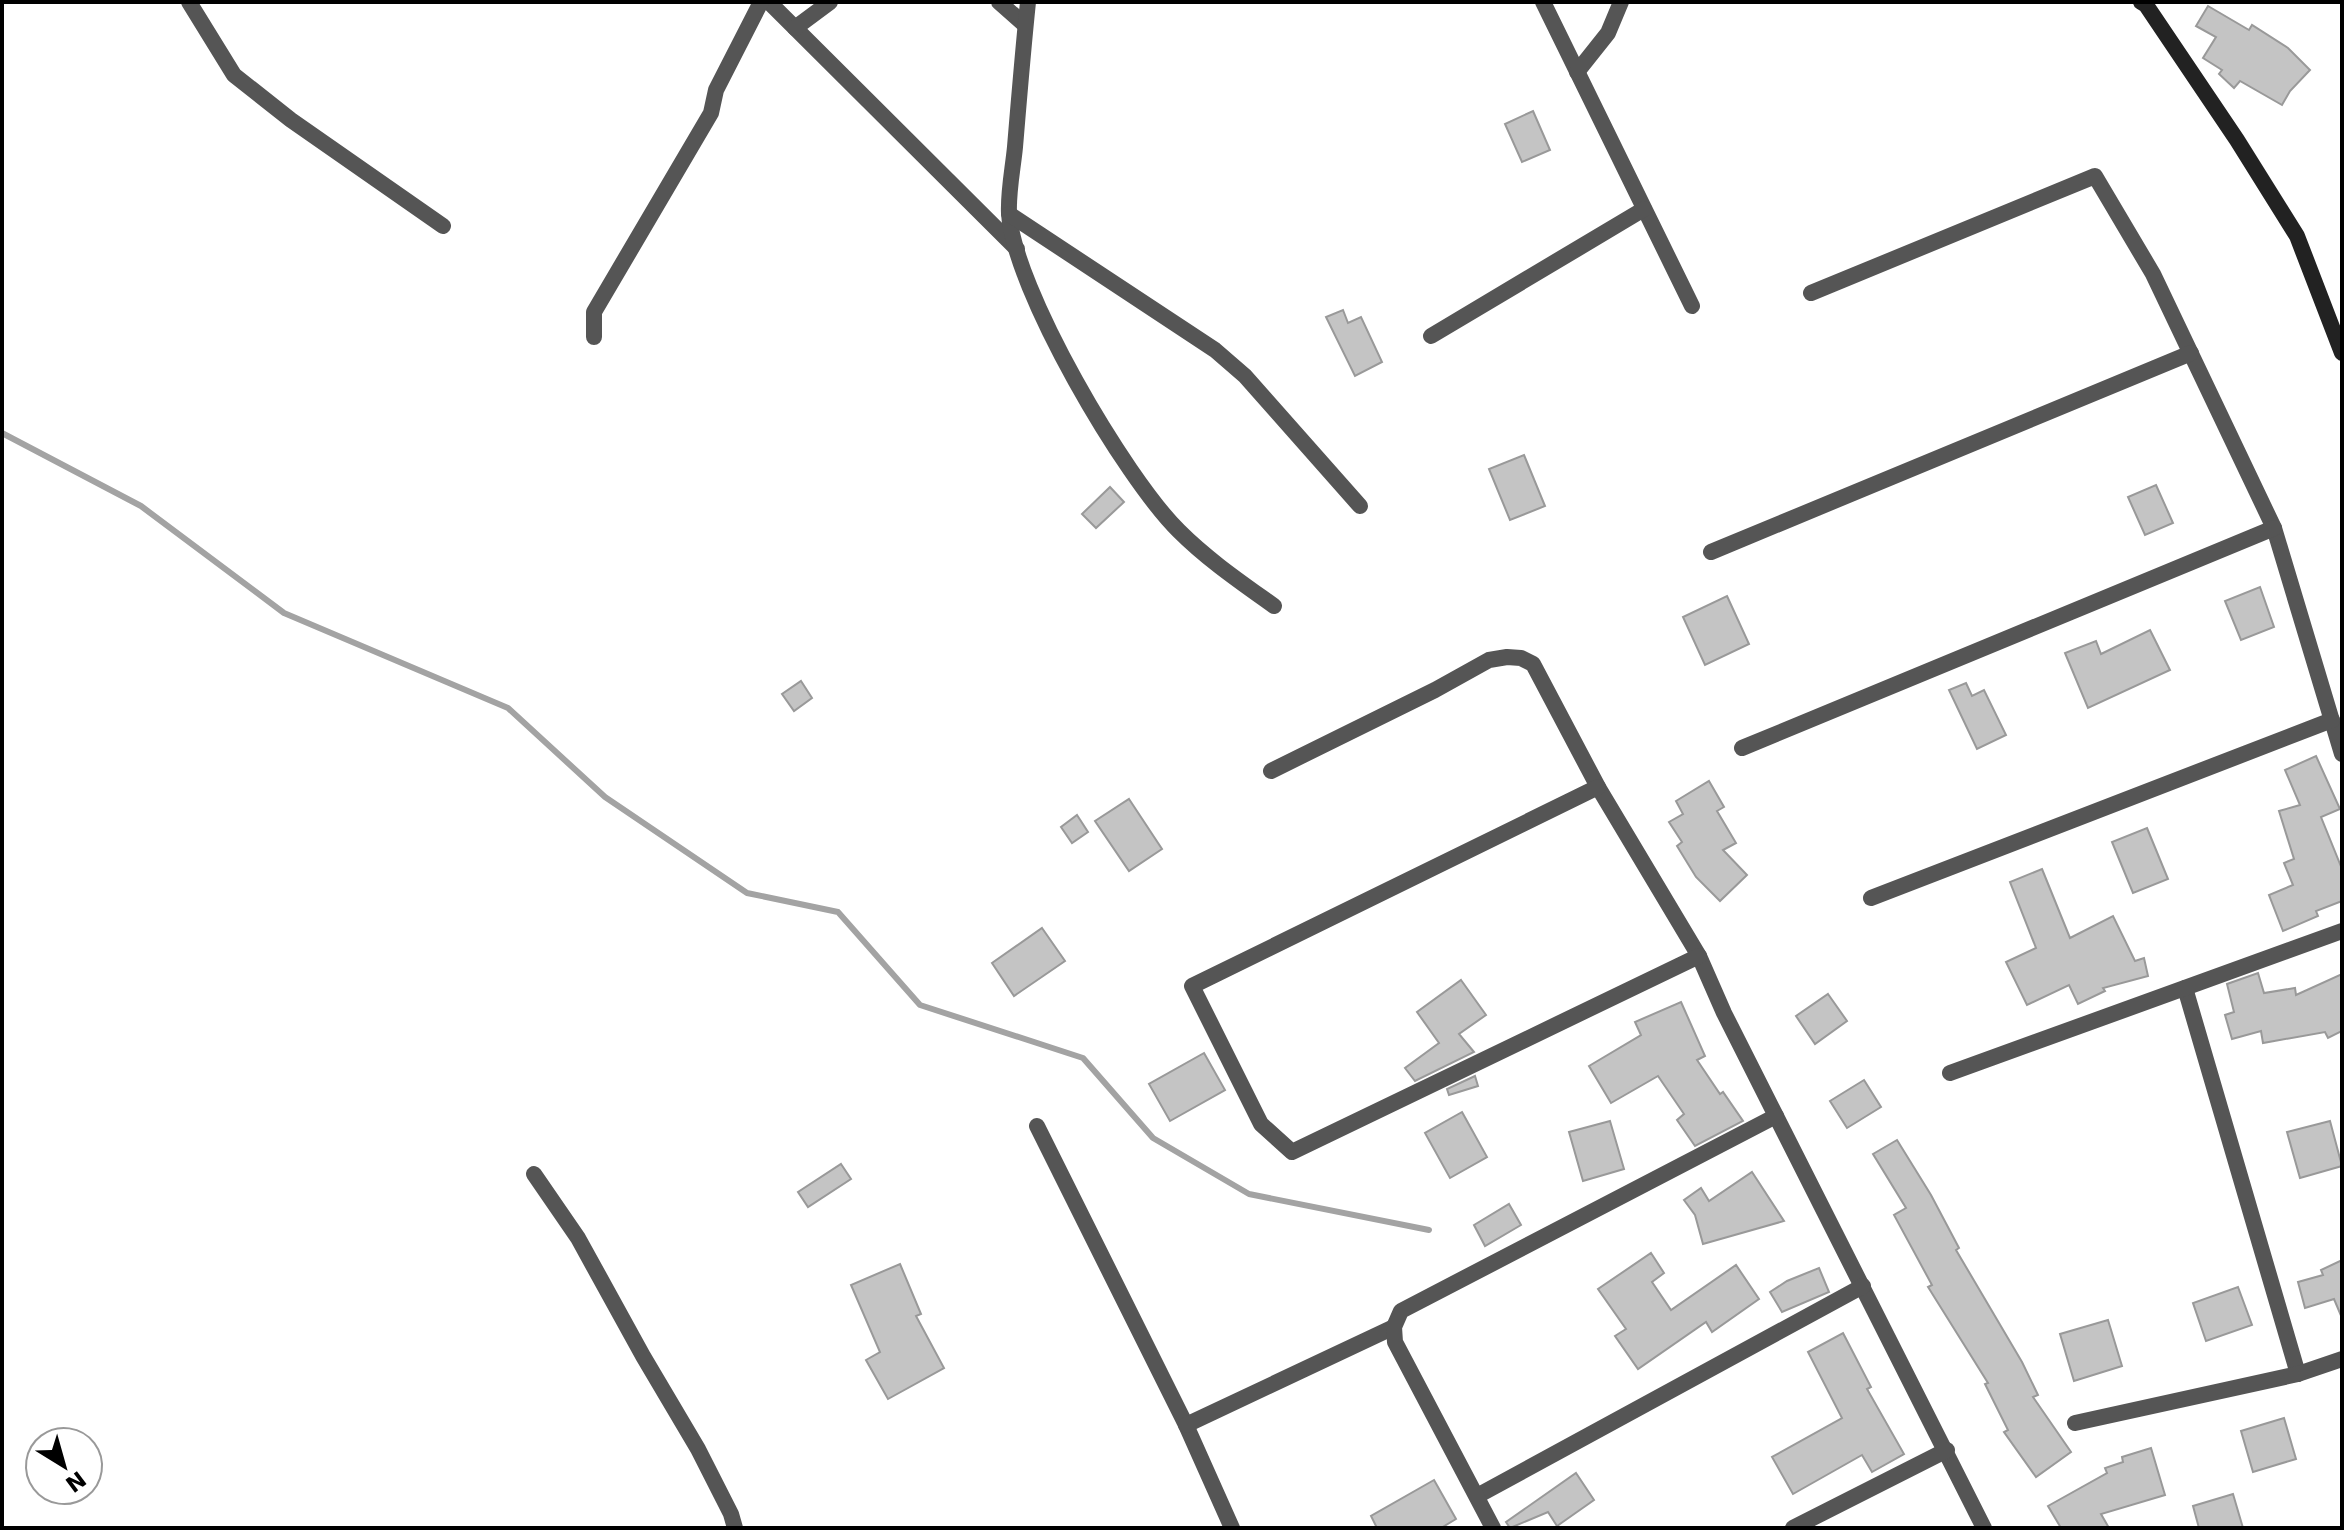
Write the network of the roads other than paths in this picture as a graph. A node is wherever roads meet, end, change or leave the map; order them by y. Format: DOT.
graph roads {
  1 [pos="189,2"];
  2 [pos="761,2"];
  3 [pos="769,2"];
  4 [pos="830,2"];
  5 [pos="999,2"];
  6 [pos="1028,2"];
  7 [pos="1543,2"];
  8 [pos="1621,2"];
  9 [pos="2141,2"];
  10 [pos="1025,25"];
  11 [pos="795,28"];
  12 [pos="1577,72"];
  13 [pos="1644,209"];
  14 [pos="1009,214"];
  15 [pos="443,226"];
  16 [pos="1017,249"];
  17 [pos="1811,293"];
  18 [pos="1692,306"];
  19 [pos="1431,336"];
  20 [pos="594,337"];
  21 [pos="2191,353"];
  22 [pos="2342,353"];
  23 [pos="1360,506"];
  24 [pos="2274,528"];
  25 [pos="1711,552"];
  26 [pos="1274,606"];
  27 [pos="2332,720"];
  28 [pos="1742,748"];
  29 [pos="2342,754"];
  30 [pos="1271,771"];
  31 [pos="1598,787"];
  32 [pos="1871,898"];
  33 [pos="2342,931"];
  34 [pos="1699,956"];
  35 [pos="2185,988"];
  36 [pos="1950,1073"];
  37 [pos="1776,1116"];
  38 [pos="1037,1126"];
  39 [pos="534,1174"];
  40 [pos="1863,1286"];
  41 [pos="1394,1327"];
  42 [pos="2342,1359"];
  43 [pos="2298,1374"];
  44 [pos="2075,1423"];
  45 [pos="1186,1425"];
  46 [pos="1947,1450"];
  47 [pos="1477,1496"];
  48 [pos="735,1528"];
  49 [pos="1232,1528"];
  50 [pos="1493,1528"];
  51 [pos="1793,1528"];
  52 [pos="1984,1528"];
  1 -- 15 [label="street"];
  2 -- 20 [label="street"];
  3 -- 11 [label="street"];
  4 -- 11 [label="street"];
  5 -- 10 [label="street"];
  6 -- 10 [label="street"];
  7 -- 12 [label="street"];
  8 -- 12 [label="street"];
  9 -- 22 [label="street"];
  10 -- 14 [label="street"];
  11 -- 16 [label="street"];
  12 -- 13 [label="street"];
  13 -- 18 [label="street"];
  13 -- 19 [label="street"];
  14 -- 16 [label="street"];
  14 -- 23 [label="street"];
  16 -- 26 [label="street"];
  17 -- 21 [label="street"];
  21 -- 24 [label="street"];
  21 -- 25 [label="street"];
  24 -- 27 [label="street"];
  24 -- 28 [label="street"];
  27 -- 29 [label="street"];
  27 -- 32 [label="street"];
  30 -- 31 [label="street"];
  31 -- 34 [label="street"];
  31 -- 34 [label="street"];
  33 -- 35 [label="street"];
  34 -- 37 [label="street"];
  35 -- 36 [label="street"];
  35 -- 43 [label="street"];
  37 -- 40 [label="street"];
  37 -- 41 [label="street"];
  38 -- 45 [label="street"];
  39 -- 48 [label="street"];
  40 -- 46 [label="street"];
  40 -- 47 [label="street"];
  41 -- 45 [label="street"];
  41 -- 47 [label="street"];
  42 -- 43 [label="street"];
  43 -- 44 [label="street"];
  45 -- 49 [label="street"];
  46 -- 51 [label="street"];
  46 -- 52 [label="street"];
  47 -- 50 [label="street"];
}
